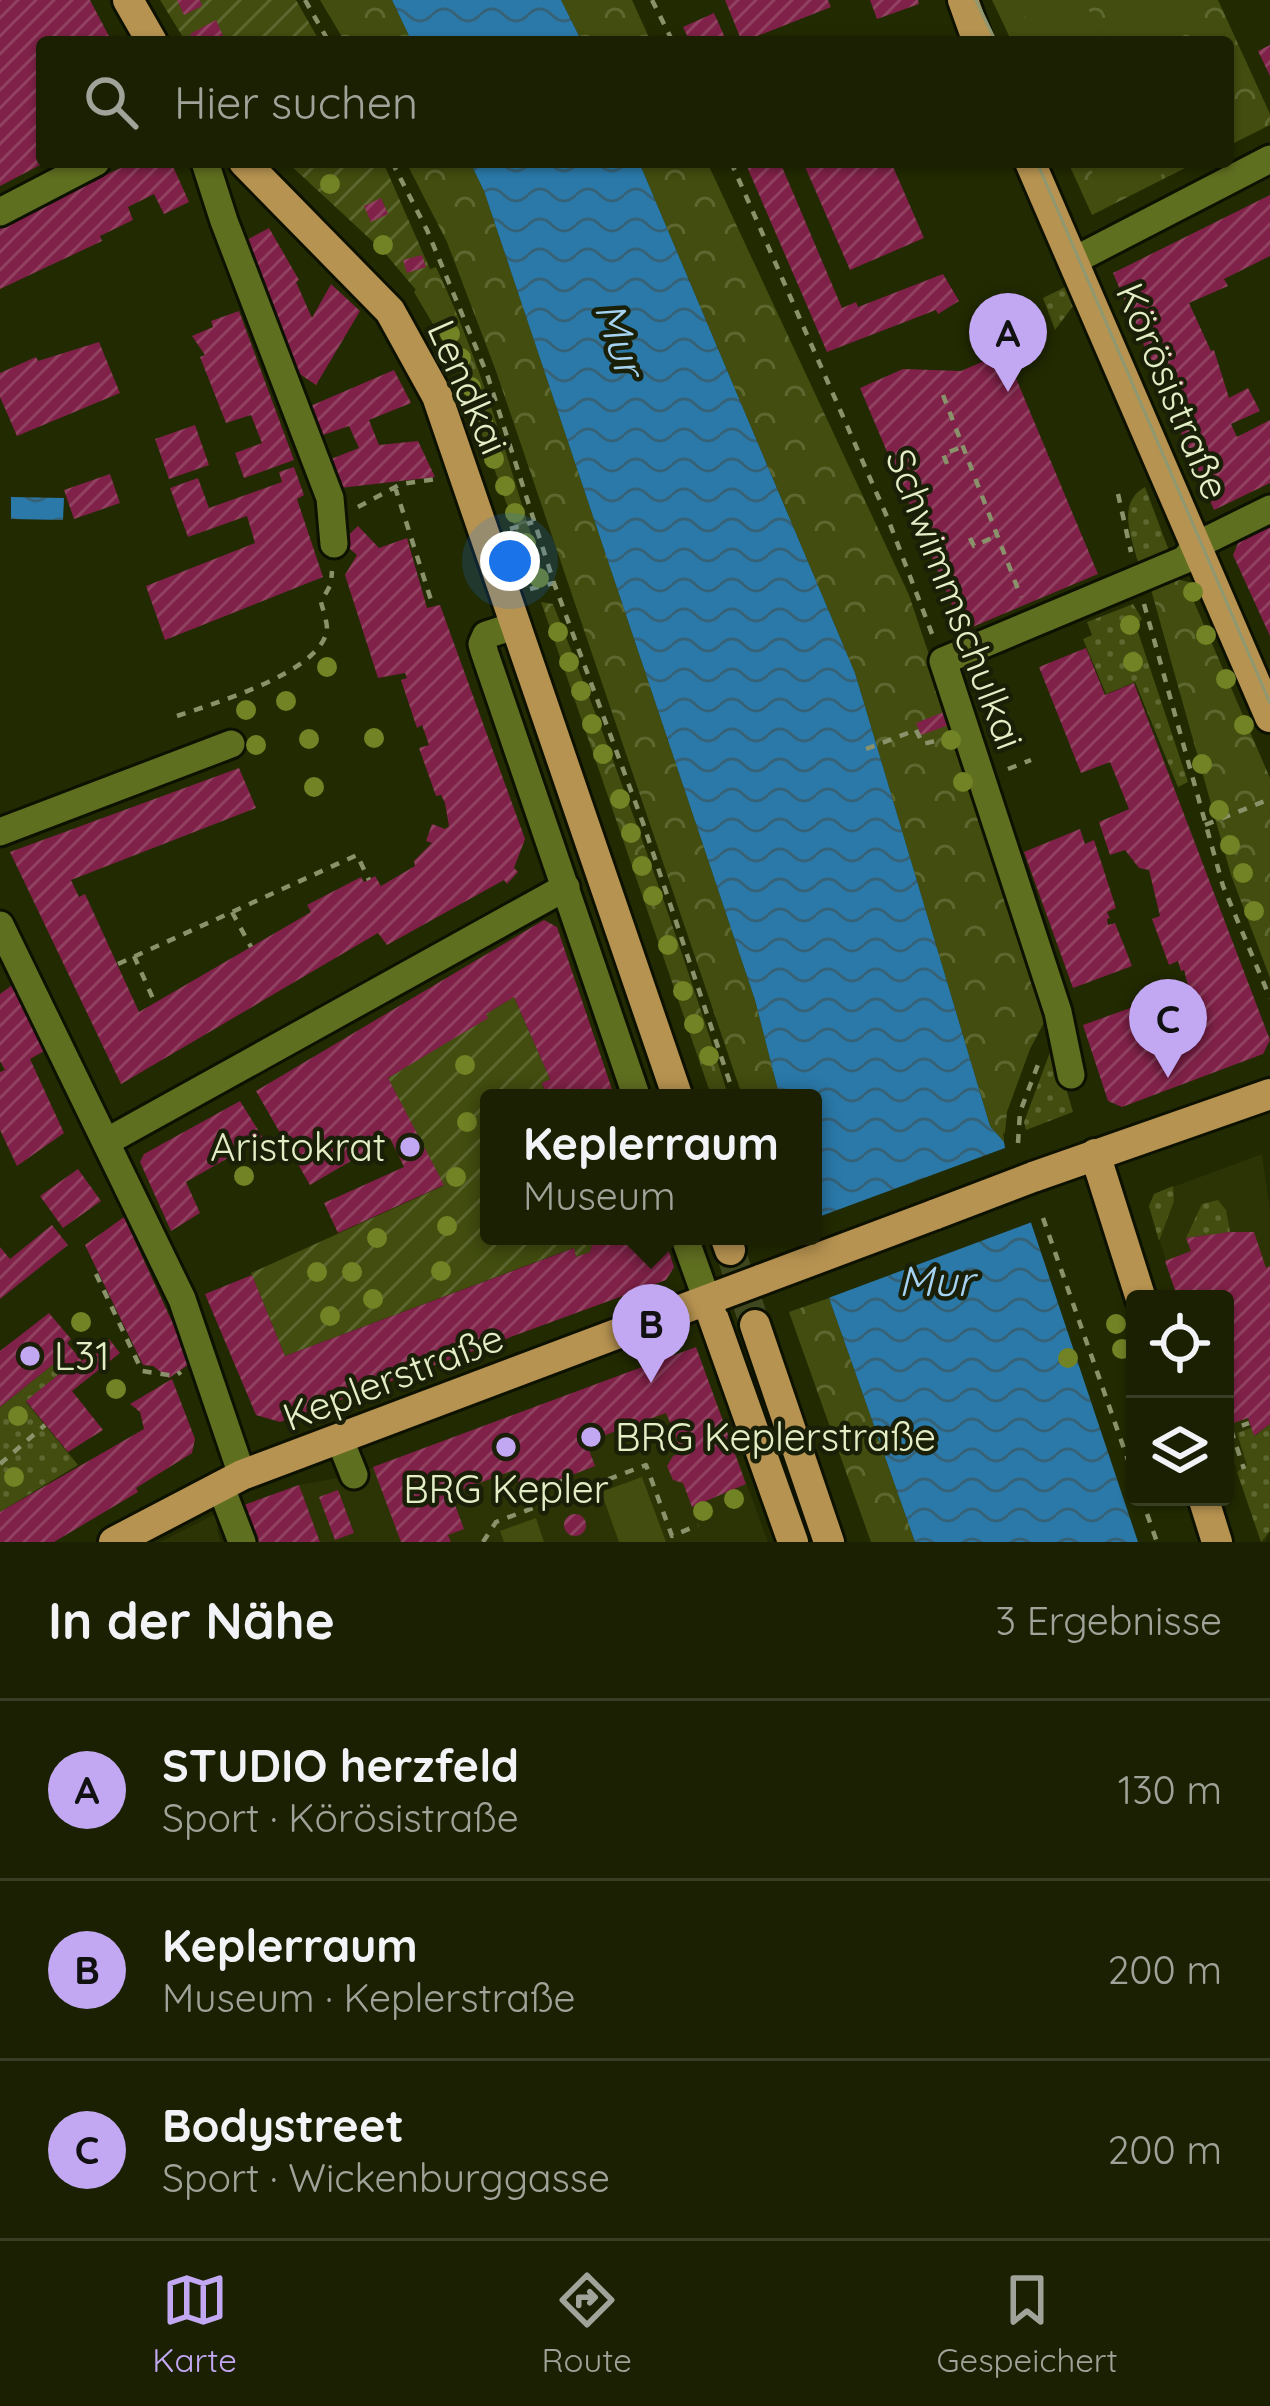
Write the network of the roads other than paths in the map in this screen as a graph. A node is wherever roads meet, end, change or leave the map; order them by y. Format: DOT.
graph roads {
  1 [pos="128,0"];
  2 [pos="963,0"];
  3 [pos="149,36"];
  4 [pos="976,36"];
  5 [pos="1270,159"];
  6 [pos="84,168"];
  7 [pos="208,168"];
  8 [pos="250,168"];
  9 [pos="1033,168"];
  10 [pos="0,212"];
  11 [pos="1075,260"];
  12 [pos="1270,509"];
  13 [pos="333,533"];
  14 [pos="1197,545"];
  15 [pos="517,625"];
  16 [pos="1270,717"];
  17 [pos="231,744"];
  18 [pos="0,832"];
  19 [pos="566,886"];
  20 [pos="0,925"];
  21 [pos="1071,1076"];
  22 [pos="634,1089"];
  23 [pos="675,1089"];
  24 [pos="1270,1094"];
  25 [pos="106,1142"];
  26 [pos="1095,1154"];
  27 [pos="688,1245"];
  28 [pos="1139,1290"];
  29 [pos="713,1297"];
  30 [pos="754,1325"];
  31 [pos="340,1440"];
  32 [pos="354,1475"];
  33 [pos="231,1480"];
  34 [pos="1206,1506"];
  35 [pos="114,1542"];
  36 [pos="242,1542"];
  37 [pos="793,1542"];
  38 [pos="829,1542"];
  39 [pos="1216,1542"];
  1 -- 3 [label="main road"];
  2 -- 4 [label="main road"];
  5 -- 11 [label="street"];
  6 -- 10 [label="street"];
  7 -- 13 [label="street"];
  8 -- 15 [label="main road, Lendkai"];
  9 -- 11 [label="main road, Körösistraße"];
  11 -- 14 [label="main road, Körösistraße"];
  12 -- 14 [label="street"];
  14 -- 16 [label="main road, Körösistraße"];
  14 -- 21 [label="street, Schwimmschulkai"];
  15 -- 19 [label="street"];
  15 -- 23 [label="main road, Lendkai"];
  17 -- 18 [label="street"];
  19 -- 22 [label="street"];
  19 -- 25 [label="street"];
  20 -- 25 [label="street"];
  24 -- 26 [label="main road, Keplerstraße"];
  25 -- 33 [label="street"];
  26 -- 28 [label="main road"];
  26 -- 29 [label="main road, Keplerstraße, bridge"];
  27 -- 29 [label="street"];
  29 -- 31 [label="main road, Keplerstraße"];
  29 -- 37 [label="main road"];
  30 -- 38 [label="main road"];
  31 -- 32 [label="street"];
  31 -- 33 [label="main road, Keplerstraße"];
  33 -- 35 [label="main road, Keplerstraße"];
  33 -- 36 [label="street"];
  34 -- 39 [label="main road"];
}
